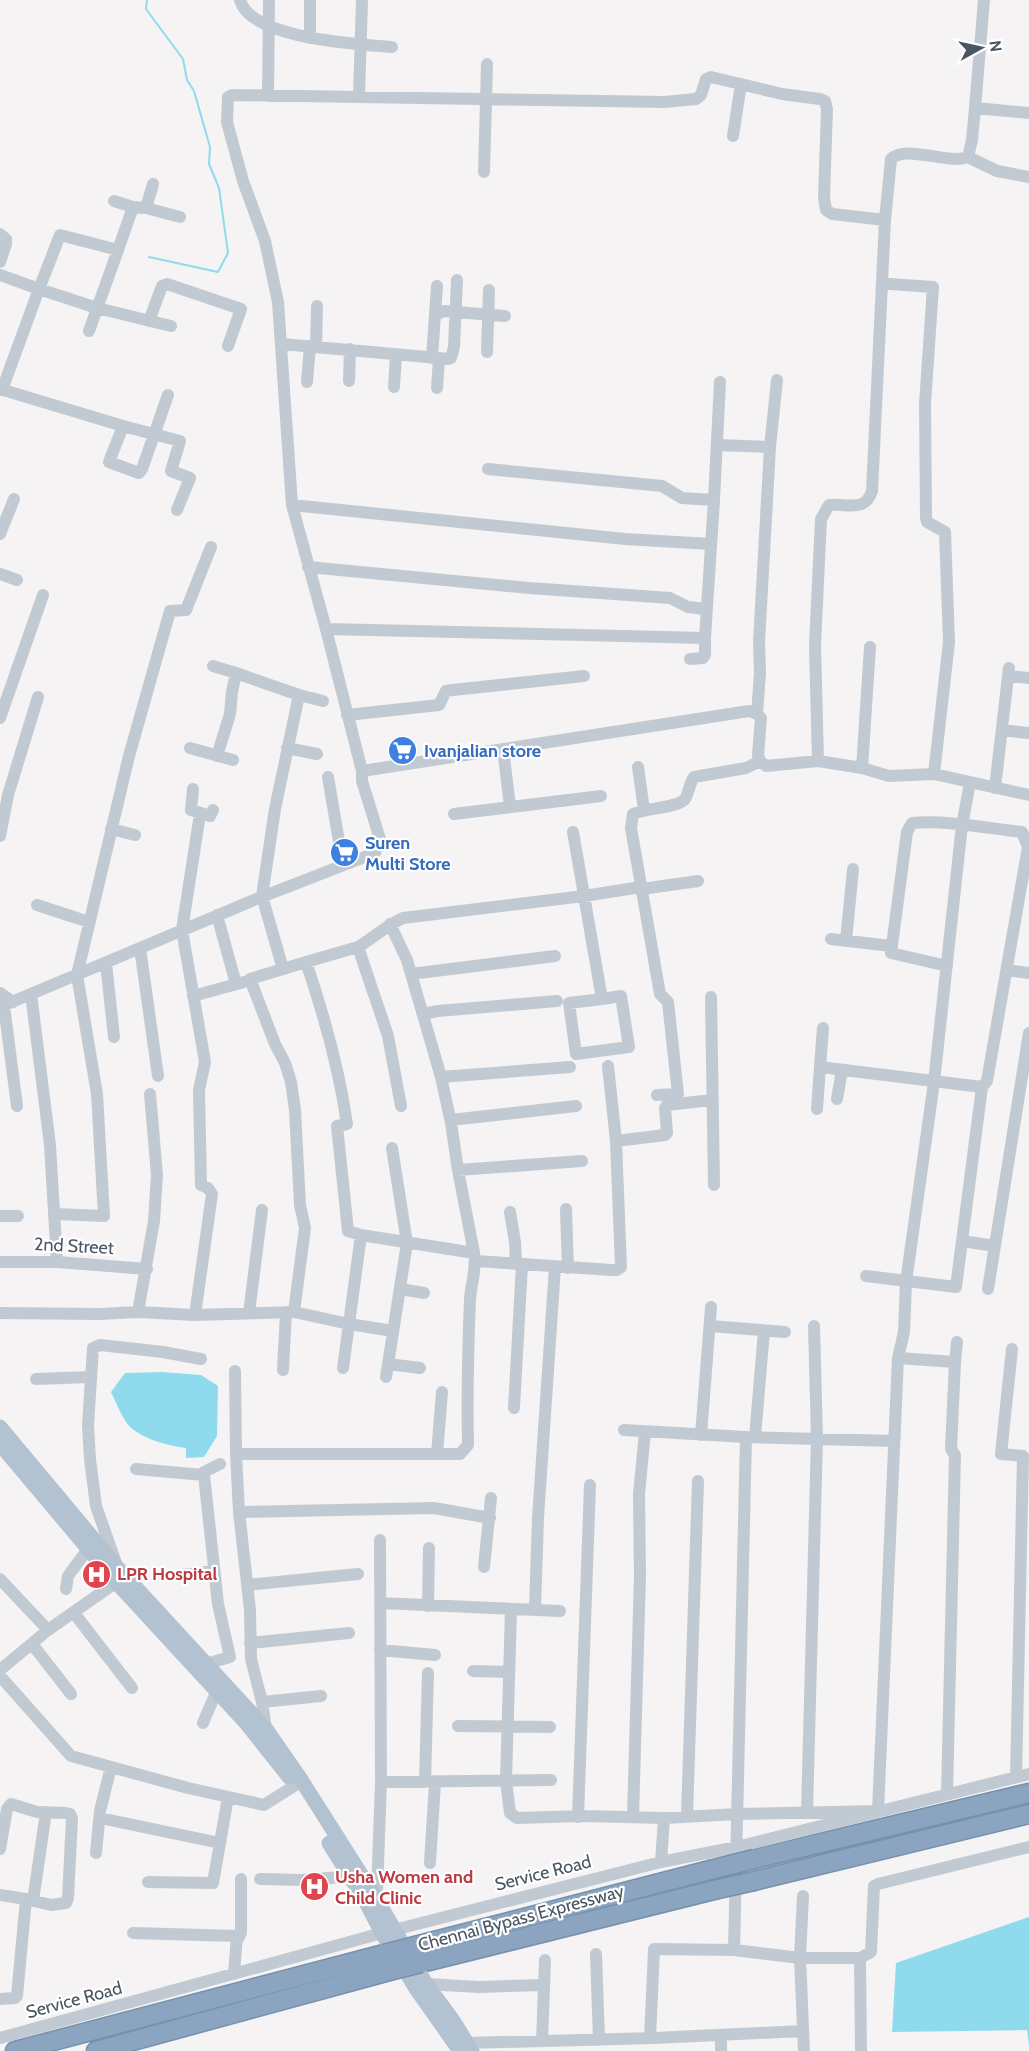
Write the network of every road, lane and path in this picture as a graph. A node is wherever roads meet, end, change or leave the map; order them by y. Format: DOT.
graph roads {
  1 [pos="240,0"];
  2 [pos="269,0"];
  3 [pos="310,0"];
  4 [pos="362,0"];
  5 [pos="984,0"];
  6 [pos="269,26"];
  7 [pos="310,38"];
  8 [pos="361,44"];
  9 [pos="392,47"];
  10 [pos="487,64"];
  11 [pos="741,84"];
  12 [pos="268,96"];
  13 [pos="359,96"];
  14 [pos="486,99"];
  15 [pos="975,108"];
  16 [pos="1029,113"];
  17 [pos="733,136"];
  18 [pos="968,156"];
  19 [pos="484,172"];
  20 [pos="1029,177"];
  21 [pos="153,184"];
  22 [pos="114,201"];
  23 [pos="139,207"];
  24 [pos="180,217"];
  25 [pos="885,220"];
  26 [pos="0,234"];
  27 [pos="118,250"];
  28 [pos="0,262"];
  29 [pos="0,275"];
  30 [pos="457,280"];
  31 [pos="890,284"];
  32 [pos="437,286"];
  33 [pos="39,289"];
  34 [pos="489,290"];
  35 [pos="317,306"];
  36 [pos="98,308"];
  37 [pos="455,312"];
  38 [pos="436,315"];
  39 [pos="489,315"];
  40 [pos="505,316"];
  41 [pos="149,321"];
  42 [pos="171,326"];
  43 [pos="89,331"];
  44 [pos="282,344"];
  45 [pos="228,346"];
  46 [pos="313,346"];
  47 [pos="350,349"];
  48 [pos="487,352"];
  49 [pos="396,354"];
  50 [pos="436,358"];
  51 [pos="777,380"];
  52 [pos="349,381"];
  53 [pos="307,382"];
  54 [pos="720,382"];
  55 [pos="393,387"];
  56 [pos="437,388"];
  57 [pos="1,390"];
  58 [pos="168,395"];
  59 [pos="123,426"];
  60 [pos="154,434"];
  61 [pos="717,445"];
  62 [pos="770,447"];
  63 [pos="488,469"];
  64 [pos="14,499"];
  65 [pos="714,500"];
  66 [pos="292,505"];
  67 [pos="177,510"];
  68 [pos="0,534"];
  69 [pos="711,544"];
  70 [pos="211,547"];
  71 [pos="308,567"];
  72 [pos="0,574"];
  73 [pos="17,580"];
  74 [pos="43,595"];
  75 [pos="706,609"];
  76 [pos="326,629"];
  77 [pos="705,638"];
  78 [pos="870,647"];
  79 [pos="690,659"];
  80 [pos="213,666"];
  81 [pos="236,673"];
  82 [pos="584,676"];
  83 [pos="1029,678"];
  84 [pos="298,695"];
  85 [pos="38,697"];
  86 [pos="322,700"];
  87 [pos="757,714"];
  88 [pos="347,715"];
  89 [pos="0,718"];
  90 [pos="1002,730"];
  91 [pos="1028,733"];
  92 [pos="190,748"];
  93 [pos="287,748"];
  94 [pos="503,749"];
  95 [pos="317,754"];
  96 [pos="217,756"];
  97 [pos="233,760"];
  98 [pos="760,761"];
  99 [pos="818,761"];
  100 [pos="638,767"];
  101 [pos="861,768"];
  102 [pos="362,771"];
  103 [pos="934,774"];
  104 [pos="328,777"];
  105 [pos="970,783"];
  106 [pos="193,789"];
  107 [pos="995,789"];
  108 [pos="1029,795"];
  109 [pos="601,796"];
  110 [pos="3,806"];
  111 [pos="510,806"];
  112 [pos="213,810"];
  113 [pos="644,810"];
  114 [pos="200,814"];
  115 [pos="454,814"];
  116 [pos="962,825"];
  117 [pos="111,829"];
  118 [pos="573,832"];
  119 [pos="1025,833"];
  120 [pos="135,835"];
  121 [pos="0,836"];
  122 [pos="343,865"];
  123 [pos="852,869"];
  124 [pos="698,881"];
  125 [pos="641,888"];
  126 [pos="262,896"];
  127 [pos="584,896"];
  128 [pos="37,905"];
  129 [pos="217,915"];
  130 [pos="89,922"];
  131 [pos="390,924"];
  132 [pos="182,930"];
  133 [pos="831,939"];
  134 [pos="846,941"];
  135 [pos="891,946"];
  136 [pos="358,947"];
  137 [pos="140,948"];
  138 [pos="555,956"];
  139 [pos="306,962"];
  140 [pos="106,963"];
  141 [pos="947,966"];
  142 [pos="283,969"];
  143 [pos="1007,970"];
  144 [pos="1029,973"];
  145 [pos="411,974"];
  146 [pos="77,975"];
  147 [pos="250,979"];
  148 [pos="236,984"];
  149 [pos="31,994"];
  150 [pos="193,996"];
  151 [pos="711,997"];
  152 [pos="602,999"];
  153 [pos="556,1001"];
  154 [pos="4,1002"];
  155 [pos="423,1014"];
  156 [pos="824,1028"];
  157 [pos="1029,1033"];
  158 [pos="114,1037"];
  159 [pos="1027,1058"];
  160 [pos="608,1066"];
  161 [pos="570,1067"];
  162 [pos="820,1067"];
  163 [pos="842,1070"];
  164 [pos="158,1076"];
  165 [pos="441,1077"];
  166 [pos="934,1082"];
  167 [pos="982,1087"];
  168 [pos="150,1094"];
  169 [pos="657,1095"];
  170 [pos="837,1099"];
  171 [pos="712,1100"];
  172 [pos="17,1106"];
  173 [pos="401,1106"];
  174 [pos="576,1106"];
  175 [pos="817,1109"];
  176 [pos="451,1120"];
  177 [pos="616,1141"];
  178 [pos="392,1148"];
  179 [pos="582,1161"];
  180 [pos="458,1170"];
  181 [pos="714,1185"];
  182 [pos="566,1209"];
  183 [pos="262,1210"];
  184 [pos="510,1212"];
  185 [pos="55,1214"];
  186 [pos="0,1216"];
  187 [pos="18,1216"];
  188 [pos="361,1235"];
  189 [pos="962,1241"];
  190 [pos="407,1243"];
  191 [pos="995,1246"];
  192 [pos="479,1259"];
  193 [pos="0,1262"];
  194 [pos="57,1262"];
  195 [pos="555,1267"];
  196 [pos="568,1268"];
  197 [pos="147,1269"];
  198 [pos="520,1269"];
  199 [pos="866,1276"];
  200 [pos="906,1282"];
  201 [pos="400,1289"];
  202 [pos="988,1289"];
  203 [pos="424,1293"];
  204 [pos="711,1307"];
  205 [pos="138,1312"];
  206 [pos="290,1312"];
  207 [pos="0,1313"];
  208 [pos="249,1313"];
  209 [pos="195,1315"];
  210 [pos="349,1324"];
  211 [pos="710,1326"];
  212 [pos="813,1326"];
  213 [pos="393,1331"];
  214 [pos="764,1331"];
  215 [pos="785,1332"];
  216 [pos="957,1342"];
  217 [pos="1012,1349"];
  218 [pos="201,1359"];
  219 [pos="898,1359"];
  220 [pos="955,1362"];
  221 [pos="343,1368"];
  222 [pos="420,1368"];
  223 [pos="283,1370"];
  224 [pos="235,1371"];
  225 [pos="90,1377"];
  226 [pos="36,1379"];
  227 [pos="442,1392"];
  228 [pos="514,1408"];
  229 [pos="0,1427"];
  230 [pos="624,1430"];
  231 [pos="645,1432"];
  232 [pos="701,1435"];
  233 [pos="751,1437"];
  234 [pos="817,1438"];
  235 [pos="894,1441"];
  236 [pos="0,1444"];
  237 [pos="236,1454"];
  238 [pos="437,1454"];
  239 [pos="220,1464"];
  240 [pos="136,1469"];
  241 [pos="204,1475"];
  242 [pos="698,1481"];
  243 [pos="591,1485"];
  244 [pos="491,1498"];
  245 [pos="239,1512"];
  246 [pos="490,1518"];
  247 [pos="380,1540"];
  248 [pos="429,1548"];
  249 [pos="88,1549"];
  250 [pos="484,1567"];
  251 [pos="214,1571"];
  252 [pos="358,1574"];
  253 [pos="120,1575"];
  254 [pos="183,1575"];
  255 [pos="0,1579"];
  256 [pos="247,1585"];
  257 [pos="66,1589"];
  258 [pos="380,1604"];
  259 [pos="428,1606"];
  260 [pos="511,1610"];
  261 [pos="535,1610"];
  262 [pos="560,1611"];
  263 [pos="74,1613"];
  264 [pos="48,1630"];
  265 [pos="349,1633"];
  266 [pos="250,1643"];
  267 [pos="32,1644"];
  268 [pos="380,1650"];
  269 [pos="435,1655"];
  270 [pos="206,1664"];
  271 [pos="0,1670"];
  272 [pos="473,1671"];
  273 [pos="509,1672"];
  274 [pos="428,1673"];
  275 [pos="0,1676"];
  276 [pos="132,1688"];
  277 [pos="217,1690"];
  278 [pos="71,1694"];
  279 [pos="321,1696"];
  280 [pos="262,1702"];
  281 [pos="203,1723"];
  282 [pos="458,1726"];
  283 [pos="507,1726"];
  284 [pos="550,1727"];
  285 [pos="266,1730"];
  286 [pos="1023,1752"];
  287 [pos="111,1767"];
  288 [pos="1029,1774"];
  289 [pos="1016,1777"];
  290 [pos="551,1780"];
  291 [pos="506,1781"];
  292 [pos="381,1782"];
  293 [pos="430,1782"];
  294 [pos="299,1783"];
  295 [pos="1029,1793"];
  296 [pos="946,1794"];
  297 [pos="228,1797"];
  298 [pos="878,1811"];
  299 [pos="46,1812"];
  300 [pos="807,1812"];
  301 [pos="738,1814"];
  302 [pos="1029,1814"];
  303 [pos="578,1816"];
  304 [pos="633,1816"];
  305 [pos="687,1816"];
  306 [pos="100,1818"];
  307 [pos="664,1818"];
  308 [pos="220,1843"];
  309 [pos="737,1847"];
  310 [pos="1029,1847"];
  311 [pos="0,1849"];
  312 [pos="96,1854"];
  313 [pos="661,1862"];
  314 [pos="430,1863"];
  315 [pos="356,1876"];
  316 [pos="260,1878"];
  317 [pos="241,1879"];
  318 [pos="148,1882"];
  319 [pos="0,1895"];
  320 [pos="803,1896"];
  321 [pos="30,1900"];
  322 [pos="372,1901"];
  323 [pos="389,1932"];
  324 [pos="133,1933"];
  325 [pos="238,1939"];
  326 [pos="734,1950"];
  327 [pos="418,1954"];
  328 [pos="596,1954"];
  329 [pos="800,1958"];
  330 [pos="860,1958"];
  331 [pos="545,1960"];
  332 [pos="388,1962"];
  333 [pos="234,1974"];
  334 [pos="426,1984"];
  335 [pos="543,1985"];
  336 [pos="0,1999"];
  337 [pos="803,2031"];
  338 [pos="721,2035"];
  339 [pos="0,2038"];
  340 [pos="650,2038"];
  341 [pos="598,2040"];
  342 [pos="542,2041"];
  343 [pos="620,2045"];
  344 [pos="466,2048"];
  345 [pos="15,2051"];
  346 [pos="96,2051"];
  347 [pos="721,2051"];
  348 [pos="804,2051"];
  349 [pos="861,2051"];
  1 -- 6 [label="street"];
  2 -- 6 [label="street"];
  3 -- 7 [label="street"];
  4 -- 8 [label="street"];
  5 -- 15 [label="street"];
  6 -- 7 [label="street"];
  6 -- 12 [label="street"];
  7 -- 8 [label="street"];
  8 -- 9 [label="street"];
  8 -- 13 [label="street"];
  10 -- 14 [label="street"];
  11 -- 14 [label="street"];
  11 -- 17 [label="street"];
  11 -- 25 [label="street"];
  12 -- 13 [label="street"];
  12 -- 44 [label="street"];
  13 -- 14 [label="street"];
  14 -- 19 [label="street"];
  15 -- 16 [label="street"];
  15 -- 18 [label="street"];
  18 -- 20 [label="street"];
  18 -- 25 [label="street"];
  21 -- 23 [label="street"];
  22 -- 23 [label="street"];
  23 -- 24 [label="street"];
  23 -- 27 [label="street"];
  25 -- 99 [label="street"];
  26 -- 28 [label="street"];
  27 -- 33 [label="street"];
  27 -- 36 [label="street"];
  29 -- 33 [label="street"];
  30 -- 37 [label="street"];
  31 -- 103 [label="street"];
  32 -- 38 [label="street"];
  33 -- 36 [label="street"];
  33 -- 57 [label="street"];
  34 -- 39 [label="street"];
  35 -- 46 [label="street"];
  36 -- 41 [label="street"];
  36 -- 43 [label="street"];
  37 -- 38 [label="street"];
  37 -- 39 [label="street"];
  37 -- 50 [label="street"];
  38 -- 50 [label="street"];
  39 -- 40 [label="street"];
  39 -- 48 [label="street"];
  41 -- 42 [label="street"];
  41 -- 45 [label="street"];
  44 -- 46 [label="street"];
  44 -- 66 [label="street"];
  46 -- 47 [label="street"];
  46 -- 53 [label="street"];
  47 -- 49 [label="street"];
  47 -- 52 [label="street"];
  49 -- 50 [label="street"];
  49 -- 55 [label="street"];
  50 -- 56 [label="street"];
  51 -- 62 [label="street"];
  54 -- 61 [label="street"];
  57 -- 59 [label="street"];
  58 -- 60 [label="street"];
  59 -- 60 [label="street"];
  59 -- 60 [label="street"];
  60 -- 67 [label="street"];
  61 -- 62 [label="street"];
  61 -- 65 [label="street"];
  62 -- 87 [label="street"];
  63 -- 65 [label="street"];
  64 -- 68 [label="street"];
  65 -- 69 [label="street"];
  66 -- 69 [label="street"];
  66 -- 71 [label="street"];
  69 -- 75 [label="street"];
  70 -- 117 [label="street"];
  71 -- 75 [label="street"];
  71 -- 76 [label="street"];
  72 -- 73 [label="street"];
  74 -- 89 [label="street"];
  75 -- 77 [label="street"];
  76 -- 77 [label="street"];
  76 -- 88 [label="street"];
  77 -- 79 [label="street"];
  78 -- 101 [label="street"];
  80 -- 81 [label="street"];
  81 -- 84 [label="street"];
  81 -- 96 [label="street"];
  82 -- 88 [label="street"];
  83 -- 90 [label="street"];
  84 -- 86 [label="street"];
  84 -- 93 [label="street"];
  85 -- 110 [label="street"];
  87 -- 94 [label="street"];
  87 -- 98 [label="street"];
  88 -- 102 [label="street"];
  90 -- 91 [label="street"];
  90 -- 107 [label="street"];
  92 -- 96 [label="street"];
  93 -- 95 [label="street"];
  93 -- 126 [label="street"];
  94 -- 102 [label="street"];
  94 -- 111 [label="street"];
  96 -- 97 [label="street"];
  98 -- 99 [label="street"];
  98 -- 113 [label="street"];
  99 -- 101 [label="street"];
  100 -- 113 [label="street"];
  101 -- 103 [label="street"];
  102 -- 122 [label="street"];
  103 -- 105 [label="street"];
  104 -- 122 [label="street"];
  105 -- 107 [label="street"];
  105 -- 116 [label="street"];
  106 -- 114 [label="street"];
  107 -- 108 [label="street"];
  109 -- 111 [label="street"];
  110 -- 121 [label="street"];
  111 -- 115 [label="street"];
  112 -- 114 [label="street"];
  113 -- 125 [label="street"];
  114 -- 132 [label="street"];
  116 -- 119 [label="street"];
  116 -- 135 [label="street"];
  116 -- 141 [label="street"];
  117 -- 120 [label="street"];
  117 -- 130 [label="street"];
  118 -- 127 [label="street"];
  119 -- 143 [label="street"];
  122 -- 126 [label="street"];
  123 -- 134 [label="street"];
  124 -- 125 [label="street"];
  125 -- 127 [label="street"];
  125 -- 169 [label="street"];
  126 -- 129 [label="street"];
  126 -- 142 [label="street"];
  127 -- 131 [label="street"];
  127 -- 152 [label="street"];
  128 -- 130 [label="street"];
  129 -- 132 [label="street"];
  129 -- 148 [label="street"];
  130 -- 146 [label="street"];
  131 -- 136 [label="street"];
  131 -- 145 [label="street"];
  132 -- 137 [label="street"];
  132 -- 150 [label="street"];
  133 -- 134 [label="street"];
  134 -- 135 [label="street"];
  135 -- 141 [label="street"];
  136 -- 139 [label="street"];
  136 -- 173 [label="street"];
  137 -- 140 [label="street"];
  137 -- 164 [label="street"];
  138 -- 145 [label="street"];
  139 -- 142 [label="street"];
  139 -- 188 [label="street"];
  140 -- 146 [label="street"];
  140 -- 158 [label="street"];
  141 -- 166 [label="street"];
  142 -- 147 [label="street"];
  143 -- 144 [label="street"];
  143 -- 167 [label="street"];
  145 -- 155 [label="street"];
  146 -- 149 [label="street"];
  146 -- 185 [label="street"];
  147 -- 148 [label="street"];
  147 -- 206 [label="street"];
  148 -- 150 [label="street"];
  149 -- 154 [label="street"];
  149 -- 185 [label="street"];
  150 -- 209 [label="street"];
  151 -- 171 [label="street"];
  152 -- 152 [label="street"];
  153 -- 155 [label="street"];
  154 -- 172 [label="street"];
  155 -- 165 [label="street"];
  156 -- 162 [label="street"];
  157 -- 159 [label="street"];
  159 -- 191 [label="street"];
  160 -- 177 [label="street"];
  161 -- 165 [label="street"];
  162 -- 163 [label="street"];
  162 -- 175 [label="street"];
  163 -- 166 [label="street"];
  163 -- 170 [label="street"];
  165 -- 176 [label="street"];
  166 -- 167 [label="street"];
  166 -- 200 [label="street"];
  167 -- 189 [label="street"];
  168 -- 197 [label="street"];
  171 -- 177 [label="street"];
  171 -- 181 [label="street"];
  174 -- 176 [label="street"];
  176 -- 180 [label="street"];
  177 -- 196 [label="street"];
  178 -- 190 [label="street"];
  179 -- 180 [label="street"];
  180 -- 192 [label="street"];
  182 -- 196 [label="street"];
  183 -- 208 [label="street"];
  184 -- 198 [label="street"];
  185 -- 194 [label="street"];
  186 -- 187 [label="street"];
  188 -- 190 [label="street"];
  188 -- 210 [label="street"];
  189 -- 191 [label="street"];
  189 -- 200 [label="street"];
  190 -- 192 [label="street"];
  190 -- 201 [label="street"];
  191 -- 202 [label="street"];
  192 -- 198 [label="street"];
  192 -- 238 [label="street"];
  193 -- 194 [label="street, 2nd Street"];
  194 -- 197 [label="street, 2nd Street"];
  195 -- 196 [label="street"];
  195 -- 198 [label="street"];
  195 -- 261 [label="street"];
  197 -- 205 [label="street"];
  198 -- 228 [label="street"];
  199 -- 200 [label="street"];
  200 -- 219 [label="street"];
  201 -- 203 [label="street"];
  201 -- 213 [label="street"];
  204 -- 211 [label="street"];
  205 -- 207 [label="street"];
  205 -- 209 [label="street"];
  206 -- 208 [label="street"];
  206 -- 210 [label="street"];
  206 -- 223 [label="street"];
  208 -- 209 [label="street"];
  210 -- 213 [label="street"];
  210 -- 221 [label="street"];
  211 -- 214 [label="street"];
  211 -- 232 [label="street"];
  212 -- 234 [label="street"];
  213 -- 222 [label="street"];
  214 -- 215 [label="street"];
  214 -- 233 [label="street"];
  216 -- 220 [label="street"];
  217 -- 286 [label="street"];
  218 -- 225 [label="street"];
  219 -- 220 [label="street"];
  219 -- 235 [label="street"];
  220 -- 296 [label="street"];
  224 -- 237 [label="street"];
  225 -- 226 [label="street"];
  225 -- 253 [label="street"];
  227 -- 238 [label="street"];
  229 -- 253 [label="main road"];
  230 -- 231 [label="street"];
  231 -- 232 [label="street"];
  231 -- 304 [label="street"];
  232 -- 233 [label="street"];
  233 -- 234 [label="street"];
  233 -- 301 [label="street"];
  234 -- 235 [label="street"];
  234 -- 300 [label="street"];
  235 -- 298 [label="street"];
  236 -- 249 [label="main road"];
  237 -- 238 [label="street"];
  237 -- 245 [label="street"];
  239 -- 241 [label="street"];
  240 -- 241 [label="street"];
  241 -- 251 [label="street"];
  242 -- 305 [label="street"];
  243 -- 303 [label="street"];
  244 -- 246 [label="street"];
  245 -- 246 [label="street"];
  245 -- 256 [label="street"];
  246 -- 250 [label="street"];
  247 -- 258 [label="street"];
  248 -- 259 [label="street"];
  249 -- 253 [label="main road"];
  249 -- 257 [label="street"];
  251 -- 254 [label="street"];
  251 -- 270 [label="street"];
  252 -- 256 [label="street"];
  253 -- 263 [label="street"];
  253 -- 270 [label="main road"];
  253 -- 277 [label="main road"];
  255 -- 264 [label="street"];
  256 -- 266 [label="street"];
  258 -- 259 [label="street"];
  258 -- 268 [label="street"];
  259 -- 260 [label="street"];
  260 -- 261 [label="street"];
  260 -- 273 [label="street"];
  261 -- 262 [label="street"];
  263 -- 264 [label="street"];
  263 -- 276 [label="street"];
  264 -- 267 [label="street"];
  265 -- 266 [label="street"];
  266 -- 280 [label="street"];
  267 -- 271 [label="street"];
  267 -- 278 [label="street"];
  268 -- 269 [label="street"];
  268 -- 292 [label="street"];
  270 -- 285 [label="main road"];
  272 -- 273 [label="street"];
  273 -- 283 [label="street"];
  274 -- 293 [label="street"];
  275 -- 287 [label="street"];
  277 -- 281 [label="street"];
  277 -- 294 [label="main road"];
  279 -- 280 [label="street"];
  280 -- 285 [label="street"];
  282 -- 283 [label="street"];
  283 -- 284 [label="street"];
  283 -- 291 [label="street"];
  285 -- 294 [label="main road"];
  286 -- 289 [label="street"];
  287 -- 297 [label="street"];
  287 -- 306 [label="street"];
  288 -- 289 [label="street, Service Road"];
  289 -- 296 [label="street, Service Road"];
  290 -- 291 [label="street"];
  291 -- 293 [label="street"];
  291 -- 303 [label="street"];
  292 -- 293 [label="street"];
  292 -- 322 [label="street"];
  293 -- 314 [label="street"];
  294 -- 297 [label="street"];
  294 -- 315 [label="main road"];
  295 -- 327 [label="highway, Chennai Bypass Expressway, bridge"];
  296 -- 298 [label="street, Service Road"];
  297 -- 308 [label="street"];
  298 -- 300 [label="street"];
  298 -- 309 [label="street, Service Road"];
  299 -- 311 [label="street"];
  299 -- 321 [label="street"];
  299 -- 321 [label="street"];
  300 -- 301 [label="street"];
  301 -- 305 [label="street"];
  301 -- 309 [label="street"];
  302 -- 327 [label="highway, Chennai Bypass Expressway, bridge"];
  303 -- 304 [label="street"];
  304 -- 307 [label="street"];
  305 -- 307 [label="street"];
  306 -- 308 [label="street"];
  306 -- 312 [label="street"];
  307 -- 313 [label="street"];
  308 -- 318 [label="street"];
  309 -- 313 [label="street, Service Road"];
  309 -- 326 [label="street"];
  310 -- 330 [label="street"];
  313 -- 323 [label="street, Service Road"];
  315 -- 316 [label="street"];
  315 -- 322 [label="main road"];
  317 -- 325 [label="street"];
  319 -- 321 [label="street"];
  320 -- 329 [label="street"];
  321 -- 336 [label="street"];
  322 -- 323 [label="main road"];
  323 -- 333 [label="street, Service Road"];
  323 -- 334 [label="main road"];
  323 -- 344 [label="main road"];
  324 -- 325 [label="street"];
  325 -- 333 [label="street"];
  326 -- 329 [label="street"];
  326 -- 340 [label="street"];
  327 -- 332 [label="highway, Chennai Bypass Expressway, bridge"];
  328 -- 341 [label="street"];
  329 -- 330 [label="street"];
  329 -- 337 [label="street"];
  330 -- 349 [label="street"];
  331 -- 335 [label="street"];
  332 -- 345 [label="highway, Chennai Bypass Expressway"];
  332 -- 346 [label="highway, Chennai Bypass Expressway"];
  333 -- 339 [label="street, Service Road"];
  334 -- 335 [label="street"];
  334 -- 344 [label="main road"];
  335 -- 342 [label="street"];
  337 -- 338 [label="street"];
  337 -- 348 [label="street"];
  338 -- 340 [label="street"];
  338 -- 347 [label="street"];
  340 -- 343 [label="street"];
  341 -- 342 [label="street"];
  341 -- 343 [label="street"];
  342 -- 344 [label="street"];
}
